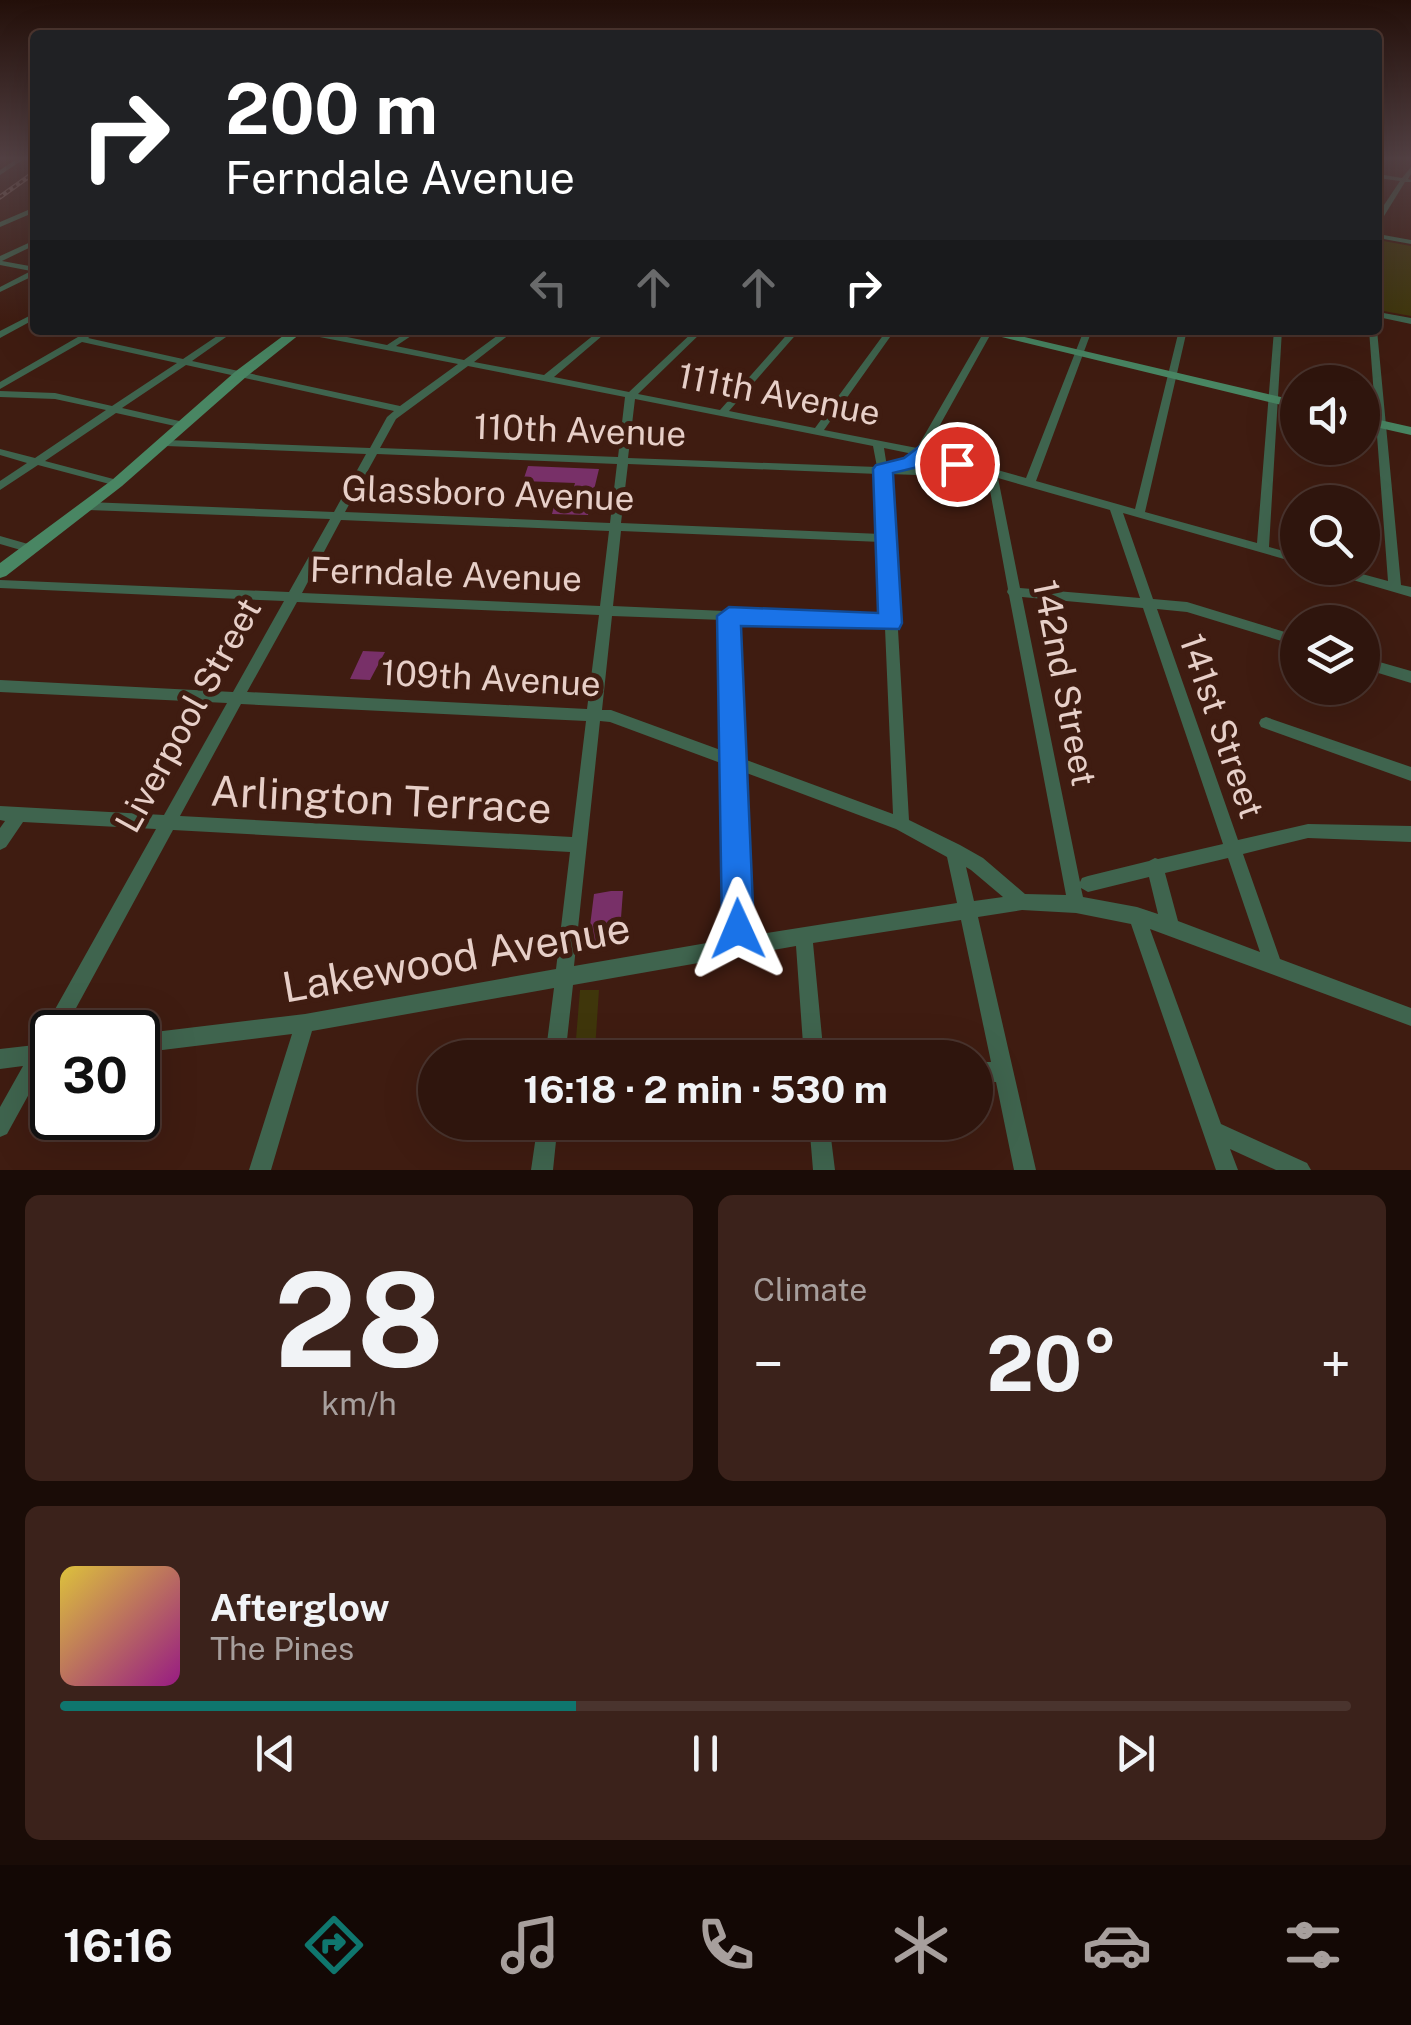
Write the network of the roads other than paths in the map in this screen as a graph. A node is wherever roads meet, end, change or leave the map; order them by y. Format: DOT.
graph roads {
  1 [pos="27,214"];
  2 [pos="0,225"];
  3 [pos="1382,237"];
  4 [pos="1411,242"];
  5 [pos="30,245"];
  6 [pos="0,261"];
  7 [pos="30,270"];
  8 [pos="30,274"];
  9 [pos="0,290"];
  10 [pos="1382,316"];
  11 [pos="30,319"];
  12 [pos="1411,321"];
  13 [pos="0,335"];
  14 [pos="87,335"];
  15 [pos="224,335"];
  16 [pos="292,335"];
  17 [pos="326,335"];
  18 [pos="408,335"];
  19 [pos="504,335"];
  20 [pos="600,335"];
  21 [pos="695,335"];
  22 [pos="792,335"];
  23 [pos="886,335"];
  24 [pos="984,335"];
  25 [pos="1002,335"];
  26 [pos="1086,335"];
  27 [pos="1182,335"];
  28 [pos="1278,335"];
  29 [pos="1373,335"];
  30 [pos="80,339"];
  31 [pos="390,347"];
  32 [pos="1079,354"];
  33 [pos="184,362"];
  34 [pos="466,362"];
  35 [pos="241,374"];
  36 [pos="1172,375"];
  37 [pos="547,378"];
  38 [pos="0,386"];
  39 [pos="0,394"];
  40 [pos="630,396"];
  41 [pos="1273,399"];
  42 [pos="1280,400"];
  43 [pos="114,409"];
  44 [pos="400,410"];
  45 [pos="722,413"];
  46 [pos="1382,424"];
  47 [pos="184,425"];
  48 [pos="1411,431"];
  49 [pos="817,432"];
  50 [pos="166,443"];
  51 [pos="878,444"];
  52 [pos="374,450"];
  53 [pos="0,452"];
  54 [pos="920,452"];
  55 [pos="622,459"];
  56 [pos="36,462"];
  57 [pos="882,469"];
  58 [pos="992,475"];
  59 [pos="1030,482"];
  60 [pos="117,483"];
  61 [pos="0,486"];
  62 [pos="88,506"];
  63 [pos="1114,506"];
  64 [pos="1139,514"];
  65 [pos="335,518"];
  66 [pos="614,528"];
  67 [pos="886,538"];
  68 [pos="0,540"];
  69 [pos="31,549"];
  70 [pos="1263,549"];
  71 [pos="1280,554"];
  72 [pos="0,572"];
  73 [pos="0,584"];
  74 [pos="1380,584"];
  75 [pos="1395,588"];
  76 [pos="1013,592"];
  77 [pos="1411,592"];
  78 [pos="291,598"];
  79 [pos="1147,601"];
  80 [pos="605,611"];
  81 [pos="729,616"];
  82 [pos="890,623"];
  83 [pos="1280,635"];
  84 [pos="1380,668"];
  85 [pos="1411,677"];
  86 [pos="0,686"];
  87 [pos="236,697"];
  88 [pos="593,715"];
  89 [pos="1266,723"];
  90 [pos="734,761"];
  91 [pos="1411,774"];
  92 [pos="0,813"];
  93 [pos="19,814"];
  94 [pos="166,822"];
  95 [pos="900,824"];
  96 [pos="1411,834"];
  97 [pos="0,842"];
  98 [pos="578,844"];
  99 [pos="954,850"];
  100 [pos="1234,850"];
  101 [pos="1155,866"];
  102 [pos="1088,884"];
  103 [pos="1022,902"];
  104 [pos="1076,904"];
  105 [pos="966,911"];
  106 [pos="1136,916"];
  107 [pos="1170,926"];
  108 [pos="804,936"];
  109 [pos="739,946"];
  110 [pos="1273,964"];
  111 [pos="563,979"];
  112 [pos="67,1010"];
  113 [pos="1411,1017"];
  114 [pos="305,1023"];
  115 [pos="160,1040"];
  116 [pos="557,1040"];
  117 [pos="813,1040"];
  118 [pos="30,1056"];
  119 [pos="0,1060"];
  120 [pos="993,1072"];
  121 [pos="1003,1072"];
  122 [pos="30,1077"];
  123 [pos="0,1127"];
  124 [pos="1213,1132"];
  125 [pos="546,1140"];
  126 [pos="822,1140"];
  127 [pos="260,1170"];
  128 [pos="542,1170"];
  129 [pos="824,1170"];
  130 [pos="1025,1170"];
  131 [pos="1227,1170"];
  132 [pos="1300,1170"];
  1 -- 2 [label="street"];
  3 -- 4 [label="street"];
  5 -- 6 [label="street"];
  6 -- 7 [label="street"];
  8 -- 9 [label="street"];
  10 -- 12 [label="street"];
  11 -- 13 [label="street"];
  14 -- 30 [label="street"];
  15 -- 33 [label="street"];
  16 -- 35 [label="main road"];
  17 -- 31 [label="street, 111th Avenue"];
  18 -- 31 [label="street"];
  19 -- 34 [label="street, Liverpool Street"];
  20 -- 37 [label="street"];
  21 -- 40 [label="street"];
  22 -- 45 [label="street"];
  23 -- 49 [label="street"];
  24 -- 54 [label="street"];
  25 -- 32 [label="main road"];
  26 -- 32 [label="street"];
  27 -- 36 [label="street"];
  28 -- 41 [label="street"];
  29 -- 46 [label="street"];
  30 -- 33 [label="street"];
  30 -- 38 [label="street"];
  31 -- 34 [label="street, 111th Avenue"];
  32 -- 36 [label="main road"];
  32 -- 59 [label="street"];
  33 -- 35 [label="street"];
  33 -- 43 [label="street"];
  34 -- 37 [label="street, 111th Avenue"];
  34 -- 44 [label="street, Liverpool Street"];
  35 -- 44 [label="street"];
  35 -- 47 [label="main road"];
  36 -- 41 [label="main road"];
  36 -- 64 [label="street"];
  37 -- 40 [label="street, 111th Avenue"];
  39 -- 43 [label="street"];
  40 -- 45 [label="street, 111th Avenue"];
  40 -- 55 [label="street"];
  41 -- 42 [label="main road"];
  41 -- 70 [label="street"];
  43 -- 47 [label="street"];
  43 -- 56 [label="street"];
  44 -- 52 [label="street, Liverpool Street"];
  45 -- 49 [label="street, 111th Avenue"];
  46 -- 48 [label="main road"];
  46 -- 75 [label="street"];
  47 -- 50 [label="main road"];
  49 -- 51 [label="street, 111th Avenue"];
  50 -- 52 [label="street, 110th Avenue"];
  50 -- 60 [label="main road"];
  51 -- 54 [label="street, 111th Avenue"];
  51 -- 57 [label="street"];
  52 -- 55 [label="street, 110th Avenue"];
  52 -- 65 [label="street, Liverpool Street"];
  53 -- 56 [label="street"];
  54 -- 57 [label="street"];
  54 -- 58 [label="street, 111th Avenue"];
  55 -- 57 [label="street, 110th Avenue"];
  55 -- 66 [label="street"];
  56 -- 60 [label="street"];
  56 -- 61 [label="street"];
  57 -- 58 [label="street, 110th Avenue"];
  57 -- 67 [label="street"];
  58 -- 59 [label="street, 111th Avenue"];
  58 -- 76 [label="street, 142nd Street"];
  59 -- 63 [label="street, 111th Avenue"];
  60 -- 62 [label="main road"];
  62 -- 65 [label="street, Glassboro Avenue"];
  62 -- 69 [label="main road"];
  63 -- 64 [label="street, 111th Avenue"];
  63 -- 79 [label="street, 141st Street"];
  64 -- 70 [label="street, 111th Avenue"];
  65 -- 66 [label="street, Glassboro Avenue"];
  65 -- 78 [label="street, Liverpool Street"];
  66 -- 67 [label="street, Glassboro Avenue"];
  66 -- 80 [label="street"];
  67 -- 82 [label="street"];
  68 -- 69 [label="street"];
  69 -- 72 [label="main road"];
  70 -- 71 [label="street, 111th Avenue"];
  73 -- 78 [label="street, Ferndale Avenue"];
  74 -- 75 [label="street"];
  75 -- 77 [label="street"];
  76 -- 79 [label="street"];
  76 -- 104 [label="street, 142nd Street"];
  78 -- 80 [label="street, Ferndale Avenue"];
  78 -- 87 [label="street, Liverpool Street"];
  79 -- 83 [label="street"];
  79 -- 100 [label="street, 141st Street"];
  80 -- 81 [label="street, Ferndale Avenue"];
  80 -- 88 [label="street"];
  81 -- 82 [label="street, Ferndale Avenue"];
  81 -- 90 [label="street"];
  82 -- 95 [label="street"];
  84 -- 85 [label="street"];
  86 -- 87 [label="street, 109th Avenue"];
  87 -- 88 [label="street, 109th Avenue"];
  87 -- 94 [label="street, Liverpool Street"];
  88 -- 90 [label="street, 109th Avenue"];
  88 -- 98 [label="street"];
  89 -- 91 [label="street"];
  90 -- 95 [label="street, 109th Avenue"];
  90 -- 109 [label="street"];
  92 -- 93 [label="street, Arlington Terrace"];
  93 -- 94 [label="street, Arlington Terrace"];
  93 -- 97 [label="street"];
  94 -- 98 [label="street, Arlington Terrace"];
  94 -- 112 [label="street, Liverpool Street"];
  95 -- 99 [label="street, 109th Avenue"];
  96 -- 100 [label="street"];
  98 -- 111 [label="street"];
  99 -- 103 [label="street, 109th Avenue"];
  99 -- 105 [label="street"];
  100 -- 101 [label="street"];
  100 -- 110 [label="street, 141st Street"];
  101 -- 102 [label="street"];
  101 -- 107 [label="street"];
  103 -- 104 [label="street"];
  103 -- 105 [label="street, Lakewood Avenue"];
  104 -- 106 [label="street"];
  105 -- 108 [label="street, Lakewood Avenue"];
  105 -- 121 [label="street"];
  106 -- 107 [label="street"];
  106 -- 124 [label="street"];
  107 -- 110 [label="street"];
  108 -- 109 [label="street, Lakewood Avenue"];
  108 -- 117 [label="street"];
  109 -- 111 [label="street, Lakewood Avenue"];
  110 -- 113 [label="street"];
  111 -- 114 [label="street, Lakewood Avenue"];
  111 -- 116 [label="street"];
  114 -- 115 [label="street, Lakewood Avenue"];
  114 -- 127 [label="street"];
  118 -- 119 [label="street"];
  120 -- 121 [label="street"];
  121 -- 130 [label="street"];
  122 -- 123 [label="street, Liverpool Street"];
  124 -- 131 [label="street"];
  124 -- 132 [label="street"];
  125 -- 128 [label="street"];
  126 -- 129 [label="street"];
}
